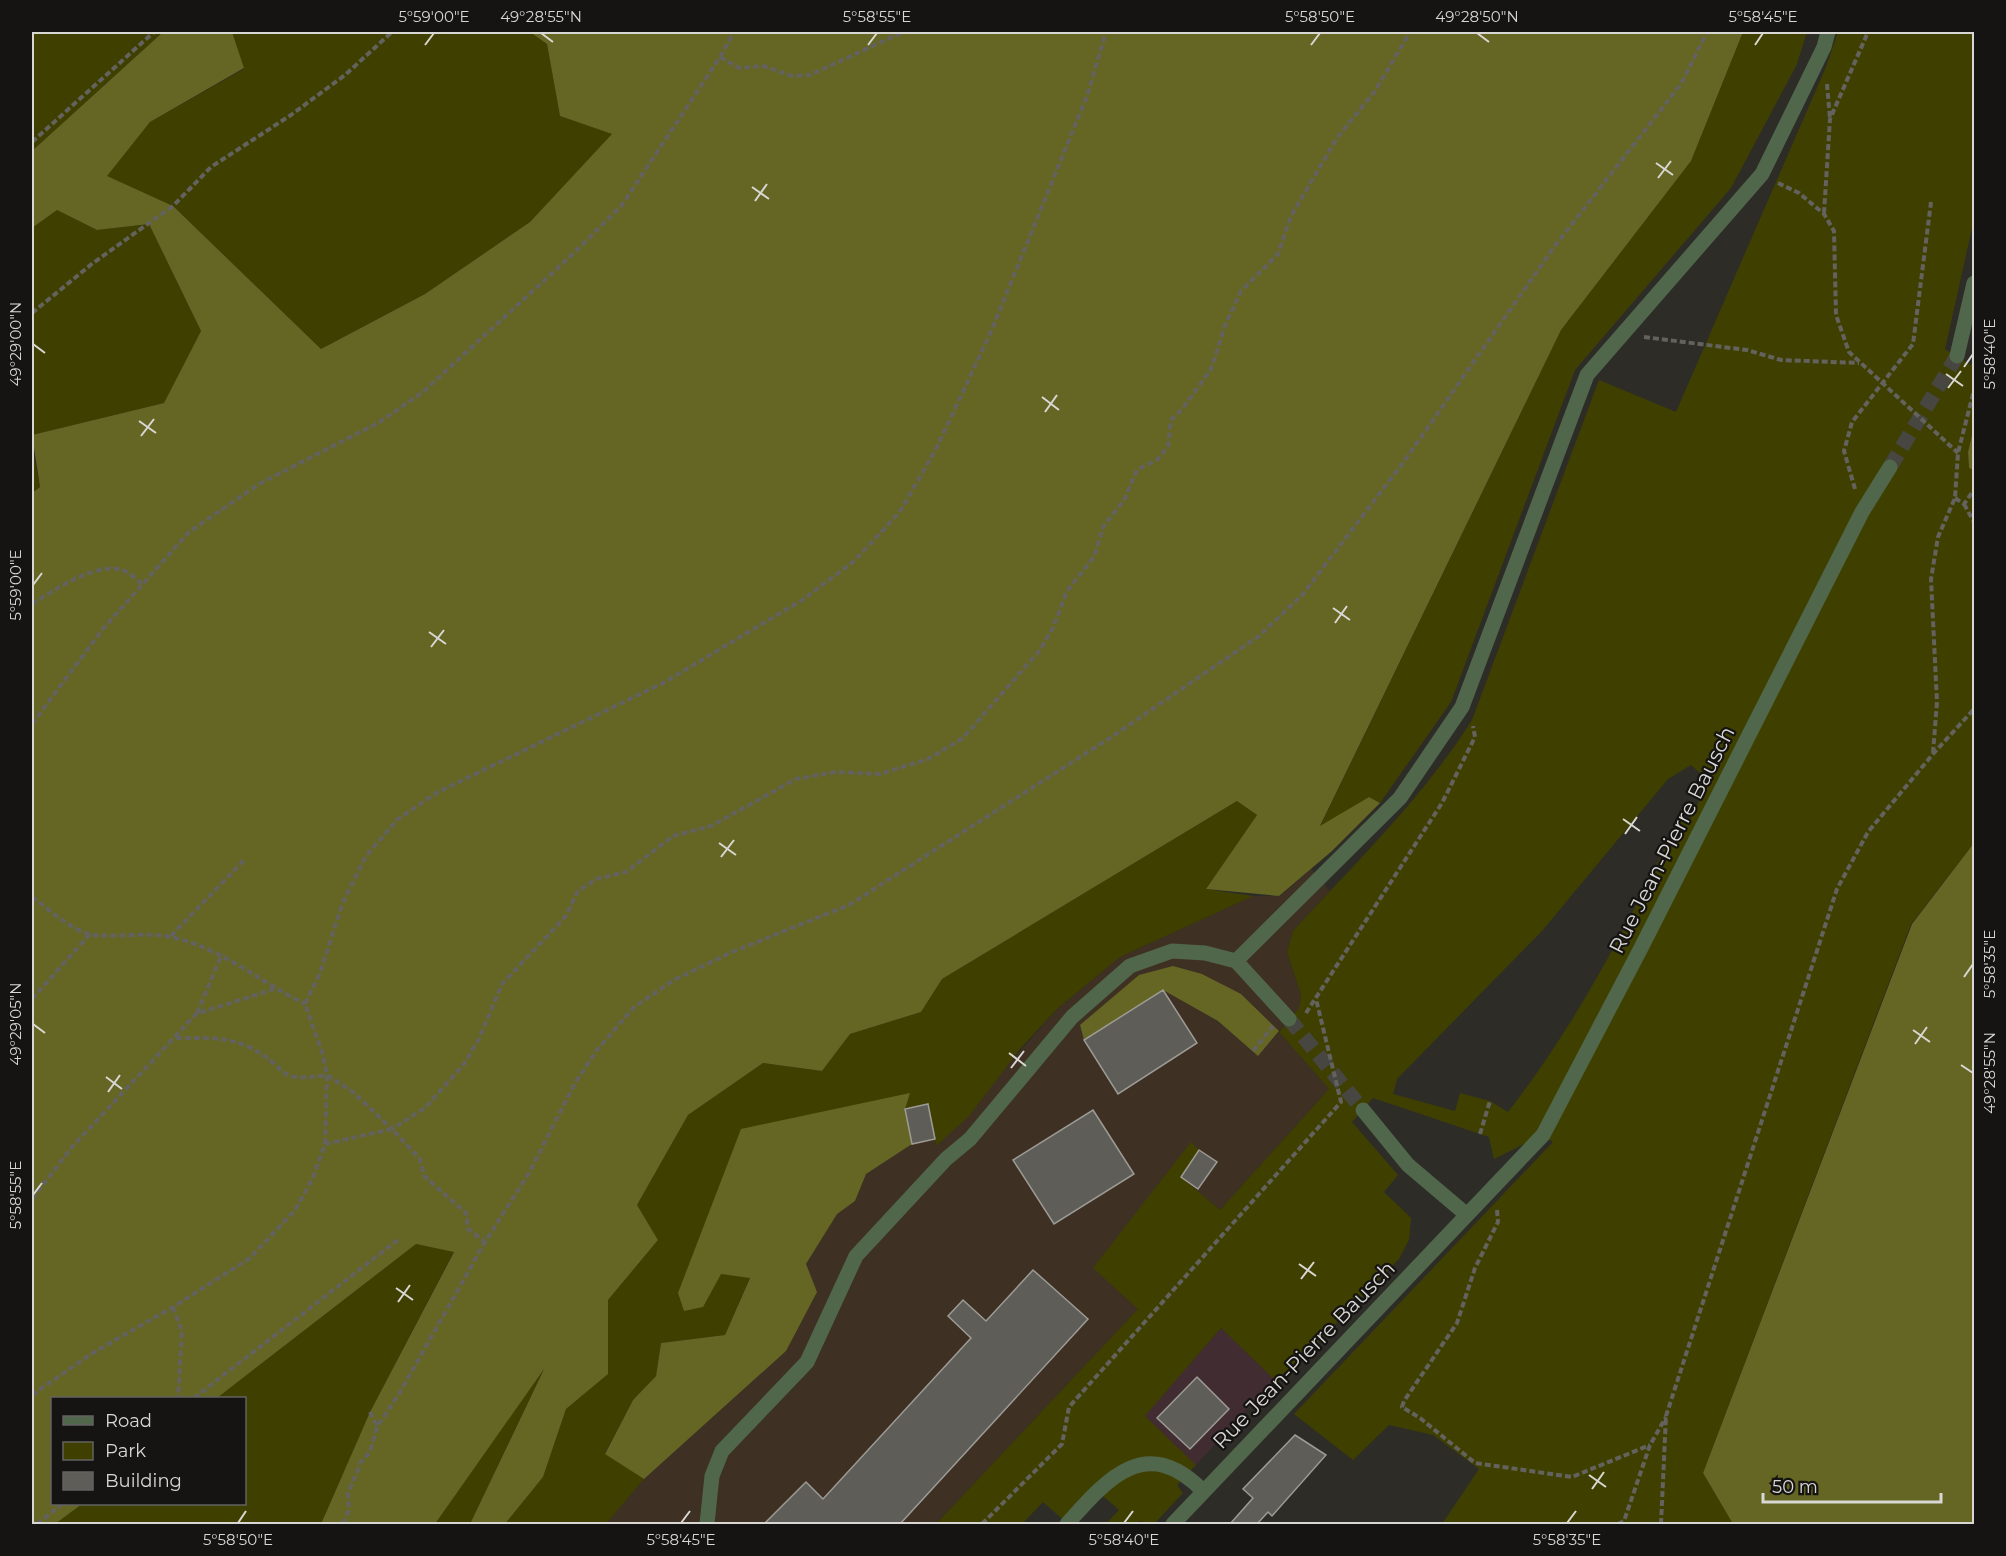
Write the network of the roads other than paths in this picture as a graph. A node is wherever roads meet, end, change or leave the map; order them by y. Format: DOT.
graph roads {
  1 [pos="1828,32"];
  2 [pos="1974,283"];
  3 [pos="1957,356"];
  4 [pos="1890,467"];
  5 [pos="1236,961"];
  6 [pos="1297,1017"];
  7 [pos="1363,1110"];
  8 [pos="1467,1215"];
  9 [pos="1203,1491"];
  10 [pos="707,1524"];
  11 [pos="1067,1524"];
  12 [pos="1173,1524"];
  1 -- 5 [label="street"];
  2 -- 3 [label="street"];
  4 -- 8 [label="street, Rue Jean-Pierre Bausch"];
  5 -- 6 [label="street"];
  5 -- 10 [label="street"];
  7 -- 8 [label="street"];
  8 -- 9 [label="street, Rue Jean-Pierre Bausch"];
  9 -- 11 [label="street"];
  9 -- 12 [label="street, Rue Jean-Pierre Bausch"];
}
